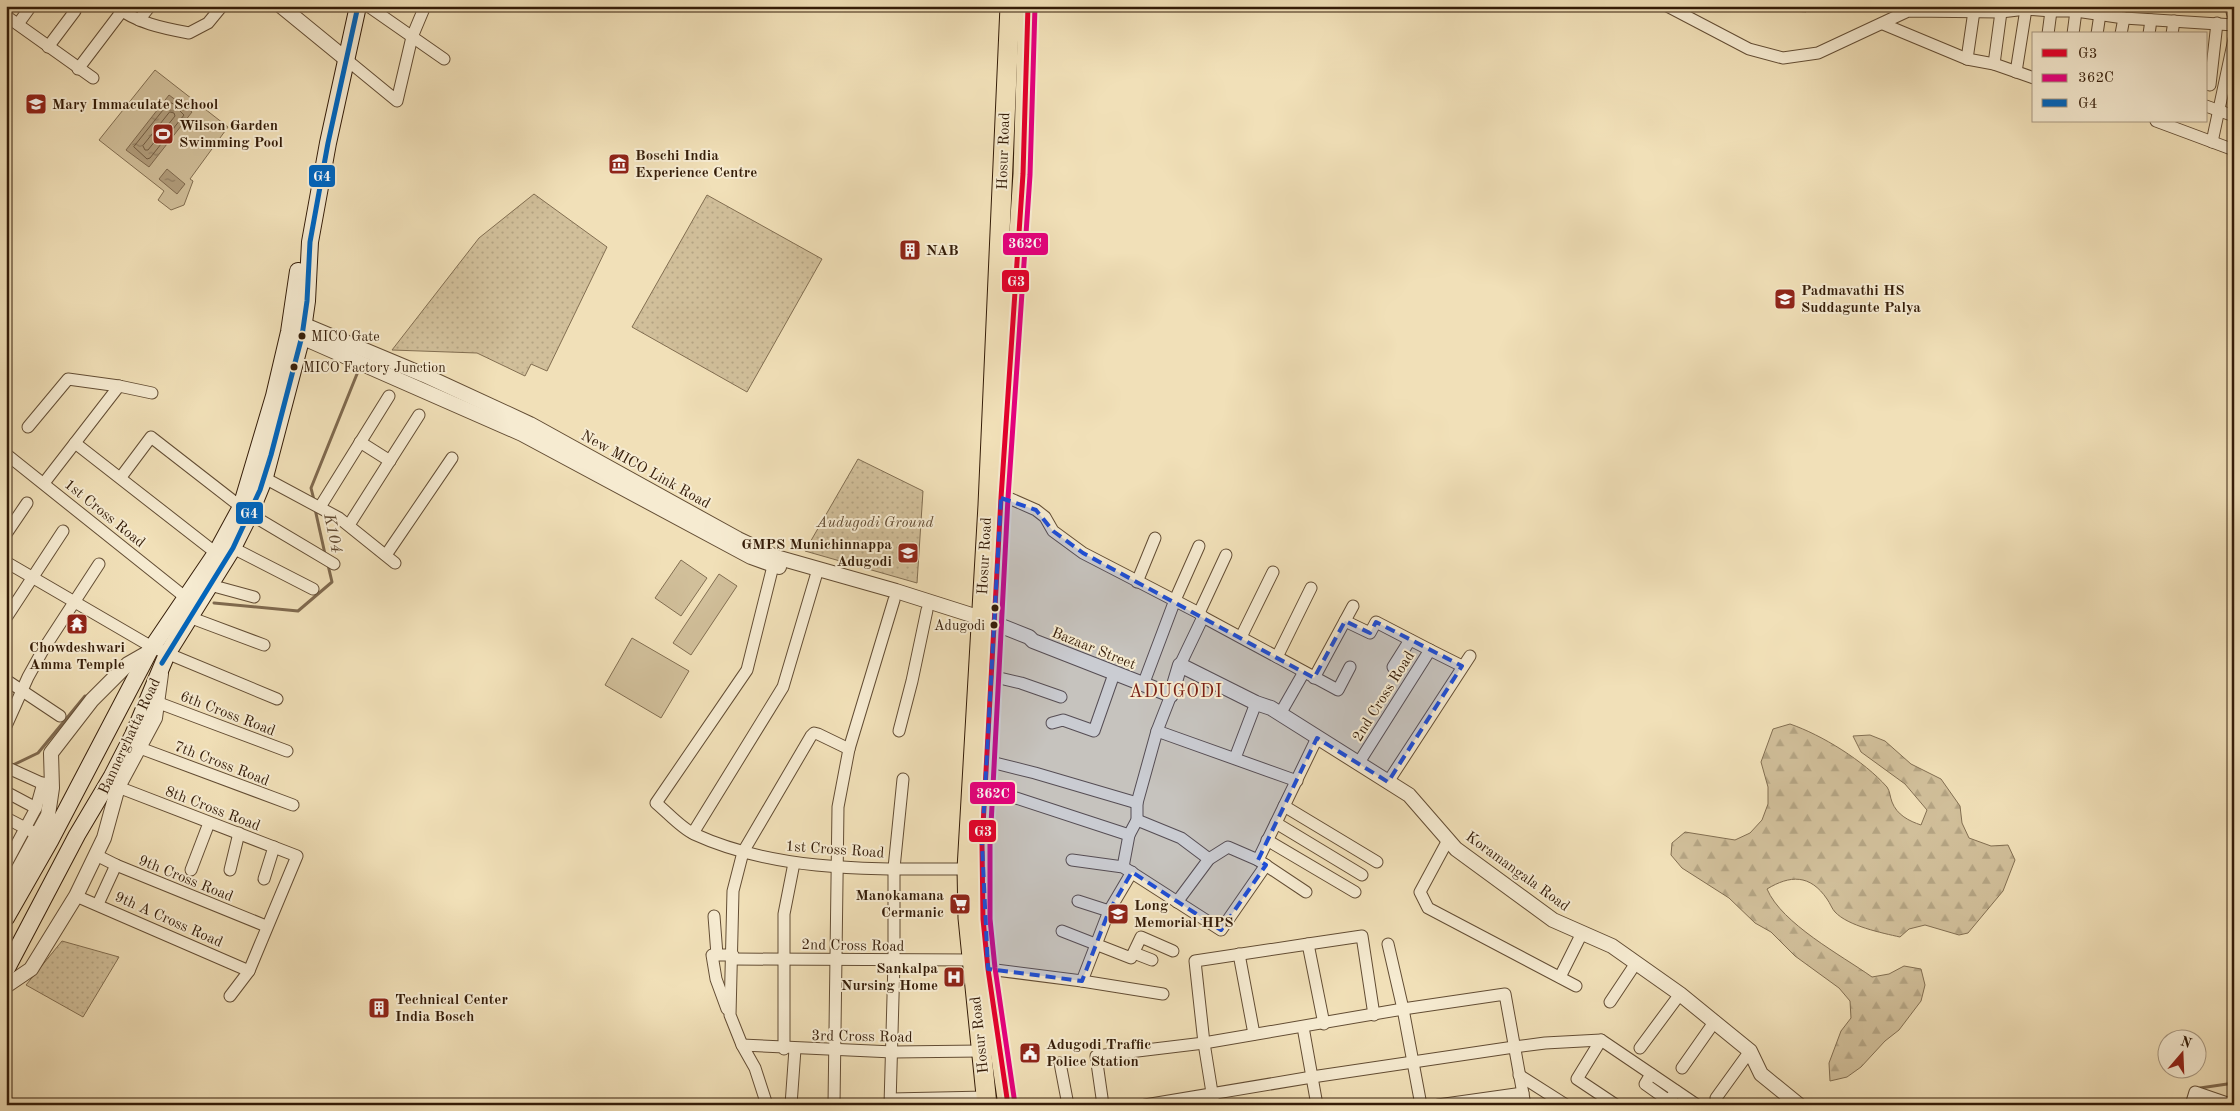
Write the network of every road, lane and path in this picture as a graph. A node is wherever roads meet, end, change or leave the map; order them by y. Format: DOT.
graph roads {
  1 [pos="32,6"];
  2 [pos="150,6"];
  3 [pos="222,6"];
  4 [pos="280,6"];
  5 [pos="348,6"];
  6 [pos="358,6"];
  7 [pos="368,6"];
  8 [pos="426,6"];
  9 [pos="1010,6"];
  10 [pos="1028,6"];
  11 [pos="1667,6"];
  12 [pos="2230,6"];
  13 [pos="118,9"];
  14 [pos="2026,9"];
  15 [pos="75,11"];
  16 [pos="2051,11"];
  17 [pos="2076,11"];
  18 [pos="1974,12"];
  19 [pos="2001,12"];
  20 [pos="2100,14"];
  21 [pos="6,16"];
  22 [pos="2234,17"];
  23 [pos="2124,18"];
  24 [pos="139,20"];
  25 [pos="2152,20"];
  26 [pos="2174,20"];
  27 [pos="2192,21"];
  28 [pos="2217,23"];
  29 [pos="18,24"];
  30 [pos="1883,24"];
  31 [pos="2234,25"];
  32 [pos="2048,32"];
  33 [pos="2073,32"];
  34 [pos="2097,32"];
  35 [pos="2121,32"];
  36 [pos="2149,32"];
  37 [pos="2172,32"];
  38 [pos="2191,32"];
  39 [pos="412,37"];
  40 [pos="2234,39"];
  41 [pos="48,47"];
  42 [pos="343,57"];
  43 [pos="444,59"];
  44 [pos="1967,59"];
  45 [pos="1994,64"];
  46 [pos="78,69"];
  47 [pos="2016,72"];
  48 [pos="2032,77"];
  49 [pos="93,78"];
  50 [pos="2208,85"];
  51 [pos="2229,92"];
  52 [pos="2208,107"];
  53 [pos="2220,111"];
  54 [pos="2234,116"];
  55 [pos="2158,122"];
  56 [pos="2212,142"];
  57 [pos="2234,150"];
  58 [pos="297,328"];
  59 [pos="119,386"];
  60 [pos="152,393"];
  61 [pos="389,396"];
  62 [pos="419,416"];
  63 [pos="28,427"];
  64 [pos="360,442"];
  65 [pos="76,443"];
  66 [pos="6,454"];
  67 [pos="452,458"];
  68 [pos="390,461"];
  69 [pos="259,475"];
  70 [pos="121,477"];
  71 [pos="44,483"];
  72 [pos="1001,498"];
  73 [pos="27,504"];
  74 [pos="316,505"];
  75 [pos="245,511"];
  76 [pos="349,526"];
  77 [pos="63,531"];
  78 [pos="6,534"];
  79 [pos="1155,538"];
  80 [pos="1199,546"];
  81 [pos="233,548"];
  82 [pos="216,553"];
  83 [pos="386,555"];
  84 [pos="1226,555"];
  85 [pos="774,561"];
  86 [pos="6,562"];
  87 [pos="395,563"];
  88 [pos="99,564"];
  89 [pos="334,564"];
  90 [pos="1273,572"];
  91 [pos="817,573"];
  92 [pos="32,576"];
  93 [pos="1137,582"];
  94 [pos="210,584"];
  95 [pos="1312,588"];
  96 [pos="313,589"];
  97 [pos="185,597"];
  98 [pos="254,597"];
  99 [pos="894,600"];
  100 [pos="1175,600"];
  101 [pos="74,601"];
  102 [pos="1353,606"];
  103 [pos="927,610"];
  104 [pos="1201,615"];
  105 [pos="6,618"];
  106 [pos="189,618"];
  107 [pos="1345,621"];
  108 [pos="987,625"];
  109 [pos="1241,637"];
  110 [pos="1410,640"];
  111 [pos="264,645"];
  112 [pos="1430,650"];
  113 [pos="158,654"];
  114 [pos="1470,656"];
  115 [pos="1277,657"];
  116 [pos="1180,664"];
  117 [pos="1462,666"];
  118 [pos="1350,667"];
  119 [pos="1393,667"];
  120 [pos="1114,674"];
  121 [pos="1309,675"];
  122 [pos="991,676"];
  123 [pos="6,680"];
  124 [pos="1143,685"];
  125 [pos="22,690"];
  126 [pos="1171,695"];
  127 [pos="1061,697"];
  128 [pos="277,699"];
  129 [pos="159,703"];
  130 [pos="1256,703"];
  131 [pos="1280,714"];
  132 [pos="60,716"];
  133 [pos="1052,723"];
  134 [pos="6,726"];
  135 [pos="899,731"];
  136 [pos="1157,731"];
  137 [pos="1317,738"];
  138 [pos="140,748"];
  139 [pos="849,749"];
  140 [pos="287,751"];
  141 [pos="1235,758"];
  142 [pos="987,761"];
  143 [pos="1358,764"];
  144 [pos="6,767"];
  145 [pos="903,779"];
  146 [pos="1297,781"];
  147 [pos="1388,782"];
  148 [pos="47,786"];
  149 [pos="118,787"];
  150 [pos="6,792"];
  151 [pos="1016,798"];
  152 [pos="1137,803"];
  153 [pos="293,805"];
  154 [pos="1284,806"];
  155 [pos="36,808"];
  156 [pos="6,818"];
  157 [pos="1137,820"];
  158 [pos="209,823"];
  159 [pos="1276,823"];
  160 [pos="32,832"];
  161 [pos="239,833"];
  162 [pos="692,833"];
  163 [pos="1129,835"];
  164 [pos="1267,840"];
  165 [pos="1448,840"];
  166 [pos="274,847"];
  167 [pos="15,850"];
  168 [pos="743,852"];
  169 [pos="96,855"];
  170 [pos="1209,859"];
  171 [pos="1072,860"];
  172 [pos="1377,862"];
  173 [pos="794,863"];
  174 [pos="1262,863"];
  175 [pos="6,864"];
  176 [pos="116,865"];
  177 [pos="839,866"];
  178 [pos="894,868"];
  179 [pos="968,869"];
  180 [pos="1128,869"];
  181 [pos="191,870"];
  182 [pos="230,870"];
  183 [pos="1362,874"];
  184 [pos="264,879"];
  185 [pos="6,892"];
  186 [pos="1306,892"];
  187 [pos="1355,892"];
  188 [pos="76,896"];
  189 [pos="1078,901"];
  190 [pos="1177,902"];
  191 [pos="98,904"];
  192 [pos="1108,911"];
  193 [pos="714,916"];
  194 [pos="6,918"];
  195 [pos="266,926"];
  196 [pos="1062,930"];
  197 [pos="1582,933"];
  198 [pos="1096,944"];
  199 [pos="1308,944"];
  200 [pos="1388,944"];
  201 [pos="1173,951"];
  202 [pos="1134,953"];
  203 [pos="1239,954"];
  204 [pos="717,955"];
  205 [pos="733,957"];
  206 [pos="785,958"];
  207 [pos="836,958"];
  208 [pos="1152,960"];
  209 [pos="894,961"];
  210 [pos="1636,963"];
  211 [pos="980,965"];
  212 [pos="6,970"];
  213 [pos="249,971"];
  214 [pos="1560,977"];
  215 [pos="1082,981"];
  216 [pos="6,986"];
  217 [pos="1576,986"];
  218 [pos="1163,994"];
  219 [pos="1680,994"];
  220 [pos="230,996"];
  221 [pos="1610,1002"];
  222 [pos="1403,1009"];
  223 [pos="730,1015"];
  224 [pos="1374,1015"];
  225 [pos="1716,1021"];
  226 [pos="1324,1024"];
  227 [pos="1303,1027"];
  228 [pos="1254,1034"];
  229 [pos="1601,1040"];
  230 [pos="1204,1043"];
  231 [pos="742,1045"];
  232 [pos="1514,1046"];
  233 [pos="1640,1048"];
  234 [pos="790,1049"];
  235 [pos="834,1050"];
  236 [pos="981,1051"];
  237 [pos="1750,1051"];
  238 [pos="892,1052"];
  239 [pos="1413,1062"];
  240 [pos="1060,1063"];
  241 [pos="1682,1068"];
  242 [pos="1520,1075"];
  243 [pos="1312,1077"];
  244 [pos="1716,1098"];
  245 [pos="1214,1099"];
  246 [pos="1524,1099"];
  247 [pos="987,1101"];
  248 [pos="891,1102"];
  249 [pos="2234,1102"];
  250 [pos="766,1105"];
  251 [pos="791,1105"];
  252 [pos="834,1105"];
  253 [pos="1008,1105"];
  254 [pos="1068,1105"];
  255 [pos="1103,1105"];
  256 [pos="1145,1105"];
  257 [pos="1317,1105"];
  258 [pos="1421,1105"];
  259 [pos="1438,1105"];
  260 [pos="1566,1105"];
  261 [pos="1616,1105"];
  262 [pos="1697,1105"];
  263 [pos="1800,1105"];
  264 [pos="2191,1105"];
  265 [pos="2230,1105"];
  1 -- 29 [label="street"];
  2 -- 24 [label="street"];
  3 -- 24 [label="street"];
  4 -- 42 [label="street"];
  5 -- 42 [label="main road, Bannerghatta Road"];
  6 -- 42 [label="main road, Bannerghatta Road"];
  7 -- 39 [label="street"];
  8 -- 39 [label="street"];
  9 -- 108 [label="main road, Hosur Road"];
  10 -- 72 [label="main road, Hosur Road"];
  11 -- 30 [label="street"];
  12 -- 22 [label="street"];
  13 -- 24 [label="street"];
  13 -- 46 [label="street"];
  14 -- 16 [label="street"];
  14 -- 19 [label="street"];
  14 -- 47 [label="street"];
  15 -- 41 [label="street"];
  16 -- 17 [label="street"];
  16 -- 32 [label="street"];
  17 -- 20 [label="street"];
  17 -- 33 [label="street"];
  18 -- 19 [label="street"];
  18 -- 30 [label="street"];
  18 -- 44 [label="street"];
  19 -- 45 [label="street"];
  20 -- 23 [label="street"];
  20 -- 34 [label="street"];
  21 -- 29 [label="street"];
  23 -- 25 [label="street"];
  23 -- 35 [label="street"];
  25 -- 26 [label="street"];
  25 -- 36 [label="street"];
  26 -- 27 [label="street"];
  26 -- 37 [label="street"];
  27 -- 28 [label="street"];
  27 -- 38 [label="street"];
  28 -- 31 [label="street"];
  28 -- 50 [label="street"];
  29 -- 41 [label="street"];
  30 -- 44 [label="street"];
  39 -- 42 [label="street"];
  39 -- 43 [label="street"];
  40 -- 51 [label="street"];
  41 -- 46 [label="street"];
  42 -- 58 [label="main road, Bannerghatta Road"];
  44 -- 45 [label="street"];
  45 -- 47 [label="street"];
  46 -- 49 [label="street"];
  47 -- 48 [label="street"];
  50 -- 51 [label="street"];
  51 -- 53 [label="street"];
  52 -- 53 [label="street"];
  53 -- 54 [label="street"];
  53 -- 56 [label="street"];
  55 -- 56 [label="street"];
  56 -- 57 [label="street"];
  58 -- 69 [label="main road, Bannerghatta Road"];
  58 -- 85 [label="street, New MICO Link Road"];
  59 -- 60 [label="street"];
  59 -- 63 [label="street"];
  59 -- 65 [label="street"];
  61 -- 64 [label="street"];
  62 -- 68 [label="street"];
  64 -- 68 [label="street"];
  64 -- 74 [label="street"];
  65 -- 70 [label="street"];
  65 -- 71 [label="street"];
  66 -- 71 [label="street, 1st Cross Road"];
  67 -- 83 [label="street"];
  68 -- 76 [label="street"];
  69 -- 74 [label="street"];
  69 -- 75 [label="main road, Bannerghatta Road"];
  70 -- 75 [label="street"];
  70 -- 82 [label="street"];
  71 -- 97 [label="street, 1st Cross Road"];
  72 -- 93 [label="street"];
  72 -- 108 [label="main road, Hosur Road"];
  73 -- 78 [label="street"];
  74 -- 76 [label="street"];
  75 -- 81 [label="main road, Bannerghatta Road"];
  75 -- 82 [label="main road, Bannerghatta Road"];
  75 -- 89 [label="street"];
  76 -- 83 [label="street"];
  77 -- 92 [label="street"];
  79 -- 93 [label="street"];
  80 -- 100 [label="street"];
  81 -- 94 [label="main road, Bannerghatta Road"];
  81 -- 96 [label="street"];
  82 -- 97 [label="main road, Bannerghatta Road"];
  83 -- 87 [label="street"];
  84 -- 104 [label="street"];
  85 -- 91 [label="street, New MICO Link Road"];
  85 -- 162 [label="street, 1st Cross Road"];
  86 -- 92 [label="street"];
  88 -- 101 [label="street"];
  90 -- 109 [label="street"];
  91 -- 99 [label="street, New MICO Link Road"];
  91 -- 108 [label="street, New MICO Link Road"];
  91 -- 162 [label="street"];
  92 -- 101 [label="street"];
  92 -- 105 [label="street"];
  93 -- 100 [label="street"];
  94 -- 98 [label="street"];
  94 -- 106 [label="main road, Bannerghatta Road"];
  95 -- 115 [label="street"];
  97 -- 113 [label="main road, Bannerghatta Road"];
  99 -- 103 [label="street, New MICO Link Road"];
  99 -- 139 [label="street"];
  100 -- 104 [label="street"];
  100 -- 124 [label="street"];
  101 -- 113 [label="street"];
  101 -- 125 [label="street"];
  102 -- 107 [label="street"];
  103 -- 108 [label="street, New MICO Link Road"];
  103 -- 135 [label="street"];
  104 -- 109 [label="street"];
  104 -- 116 [label="street"];
  106 -- 111 [label="street"];
  106 -- 113 [label="main road, Bannerghatta Road"];
  107 -- 110 [label="street"];
  107 -- 121 [label="street"];
  108 -- 120 [label="street, Bazaar Street"];
  108 -- 122 [label="main road, Hosur Road"];
  108 -- 179 [label="main road, Hosur Road"];
  109 -- 115 [label="street"];
  110 -- 112 [label="street"];
  110 -- 119 [label="street"];
  112 -- 117 [label="street, 2nd Cross Road"];
  112 -- 143 [label="street, 2nd Cross Road"];
  113 -- 128 [label="street"];
  113 -- 129 [label="street"];
  113 -- 148 [label="street"];
  113 -- 194 [label="main road, Bannerghatta Road"];
  113 -- 212 [label="main road, Bannerghatta Road"];
  114 -- 117 [label="street"];
  115 -- 121 [label="street"];
  116 -- 126 [label="street"];
  116 -- 130 [label="street, Koramangala Road"];
  117 -- 147 [label="street"];
  118 -- 121 [label="street"];
  120 -- 124 [label="street, Bazaar Street"];
  120 -- 133 [label="street"];
  121 -- 131 [label="street"];
  122 -- 127 [label="street"];
  122 -- 142 [label="main road, Hosur Road"];
  123 -- 125 [label="street"];
  124 -- 126 [label="street, Bazaar Street"];
  125 -- 132 [label="street"];
  125 -- 134 [label="street"];
  126 -- 136 [label="street"];
  129 -- 138 [label="street"];
  129 -- 140 [label="street, 6th Cross Road"];
  130 -- 131 [label="street, Koramangala Road"];
  130 -- 141 [label="street"];
  131 -- 137 [label="street, Koramangala Road"];
  136 -- 141 [label="street"];
  136 -- 152 [label="street"];
  137 -- 143 [label="street, Koramangala Road"];
  137 -- 146 [label="street"];
  138 -- 149 [label="street"];
  138 -- 153 [label="street, 7th Cross Road"];
  139 -- 168 [label="street"];
  139 -- 177 [label="street"];
  141 -- 146 [label="street"];
  142 -- 152 [label="street"];
  142 -- 211 [label="main road, Hosur Road"];
  143 -- 147 [label="street, Koramangala Road"];
  144 -- 148 [label="street"];
  145 -- 178 [label="street"];
  146 -- 154 [label="street"];
  147 -- 165 [label="street, Koramangala Road"];
  148 -- 155 [label="street"];
  148 -- 160 [label="street"];
  149 -- 158 [label="street, 8th Cross Road"];
  149 -- 169 [label="street"];
  150 -- 155 [label="street"];
  151 -- 163 [label="street"];
  152 -- 157 [label="street"];
  154 -- 159 [label="street"];
  154 -- 172 [label="street"];
  155 -- 160 [label="street"];
  156 -- 160 [label="street"];
  157 -- 163 [label="street"];
  157 -- 170 [label="street"];
  158 -- 161 [label="street, 8th Cross Road"];
  158 -- 181 [label="street"];
  159 -- 164 [label="street"];
  159 -- 183 [label="street"];
  160 -- 167 [label="street"];
  161 -- 166 [label="street, 8th Cross Road"];
  161 -- 182 [label="street"];
  162 -- 168 [label="street, 1st Cross Road"];
  163 -- 180 [label="street"];
  164 -- 174 [label="street"];
  164 -- 187 [label="street"];
  165 -- 197 [label="street, Koramangala Road"];
  165 -- 214 [label="street"];
  166 -- 184 [label="street"];
  166 -- 195 [label="street, 8th Cross Road"];
  167 -- 175 [label="street"];
  167 -- 185 [label="street"];
  168 -- 173 [label="street, 1st Cross Road"];
  168 -- 205 [label="street"];
  169 -- 176 [label="street, 9th Cross Road"];
  169 -- 188 [label="street"];
  170 -- 174 [label="street"];
  170 -- 190 [label="street"];
  171 -- 180 [label="street"];
  173 -- 177 [label="street, 1st Cross Road"];
  173 -- 206 [label="street"];
  174 -- 186 [label="street"];
  174 -- 190 [label="street"];
  176 -- 191 [label="street"];
  176 -- 195 [label="street, 9th Cross Road"];
  177 -- 178 [label="street, 1st Cross Road"];
  177 -- 207 [label="street"];
  178 -- 179 [label="street, 1st Cross Road"];
  178 -- 209 [label="street"];
  179 -- 211 [label="main road, Hosur Road"];
  180 -- 190 [label="street"];
  180 -- 192 [label="street"];
  188 -- 191 [label="street, 9th A Cross Road"];
  188 -- 216 [label="street"];
  189 -- 192 [label="street"];
  191 -- 213 [label="street, 9th A Cross Road"];
  192 -- 198 [label="street"];
  193 -- 204 [label="street"];
  195 -- 213 [label="street"];
  196 -- 198 [label="street"];
  197 -- 210 [label="street, Koramangala Road"];
  197 -- 214 [label="street"];
  198 -- 202 [label="street"];
  198 -- 215 [label="street"];
  199 -- 203 [label="street"];
  199 -- 224 [label="street"];
  199 -- 226 [label="street"];
  200 -- 222 [label="street"];
  201 -- 202 [label="street"];
  202 -- 208 [label="street"];
  203 -- 228 [label="street"];
  203 -- 230 [label="street"];
  204 -- 205 [label="street, 2nd Cross Road"];
  204 -- 223 [label="street"];
  205 -- 206 [label="street, 2nd Cross Road"];
  205 -- 223 [label="street"];
  206 -- 207 [label="street, 2nd Cross Road"];
  206 -- 234 [label="street"];
  207 -- 209 [label="street, 2nd Cross Road"];
  207 -- 235 [label="street"];
  209 -- 211 [label="street, 2nd Cross Road"];
  209 -- 238 [label="street"];
  210 -- 219 [label="street, Koramangala Road"];
  210 -- 221 [label="street"];
  211 -- 215 [label="street, 2nd Cross Road"];
  211 -- 236 [label="main road, Hosur Road"];
  211 -- 253 [label="main road, Hosur Road"];
  213 -- 220 [label="street"];
  214 -- 217 [label="street"];
  215 -- 218 [label="street, 2nd Cross Road"];
  219 -- 225 [label="street, Koramangala Road"];
  219 -- 233 [label="street"];
  222 -- 224 [label="street"];
  222 -- 232 [label="street"];
  222 -- 239 [label="street"];
  223 -- 231 [label="street"];
  224 -- 226 [label="street"];
  225 -- 237 [label="street, Koramangala Road"];
  225 -- 241 [label="street"];
  226 -- 227 [label="street"];
  227 -- 228 [label="street"];
  227 -- 243 [label="street"];
  228 -- 230 [label="street"];
  229 -- 232 [label="street"];
  229 -- 261 [label="street"];
  229 -- 262 [label="street"];
  230 -- 245 [label="street"];
  230 -- 255 [label="street"];
  231 -- 234 [label="street, 3rd Cross Road"];
  231 -- 250 [label="street"];
  232 -- 239 [label="street"];
  232 -- 242 [label="street"];
  234 -- 235 [label="street, 3rd Cross Road"];
  234 -- 251 [label="street"];
  235 -- 238 [label="street, 3rd Cross Road"];
  235 -- 252 [label="street"];
  236 -- 238 [label="street, 3rd Cross Road"];
  236 -- 247 [label="main road, Hosur Road"];
  237 -- 244 [label="street"];
  237 -- 263 [label="street, Koramangala Road"];
  238 -- 248 [label="street"];
  239 -- 243 [label="street"];
  239 -- 258 [label="street"];
  240 -- 254 [label="street"];
  242 -- 246 [label="street"];
  242 -- 260 [label="street"];
  243 -- 245 [label="street"];
  243 -- 257 [label="street"];
  245 -- 256 [label="street"];
  246 -- 259 [label="street"];
  247 -- 248 [label="street"];
  249 -- 265 [label="street"];
  264 -- 265 [label="street"];
}
